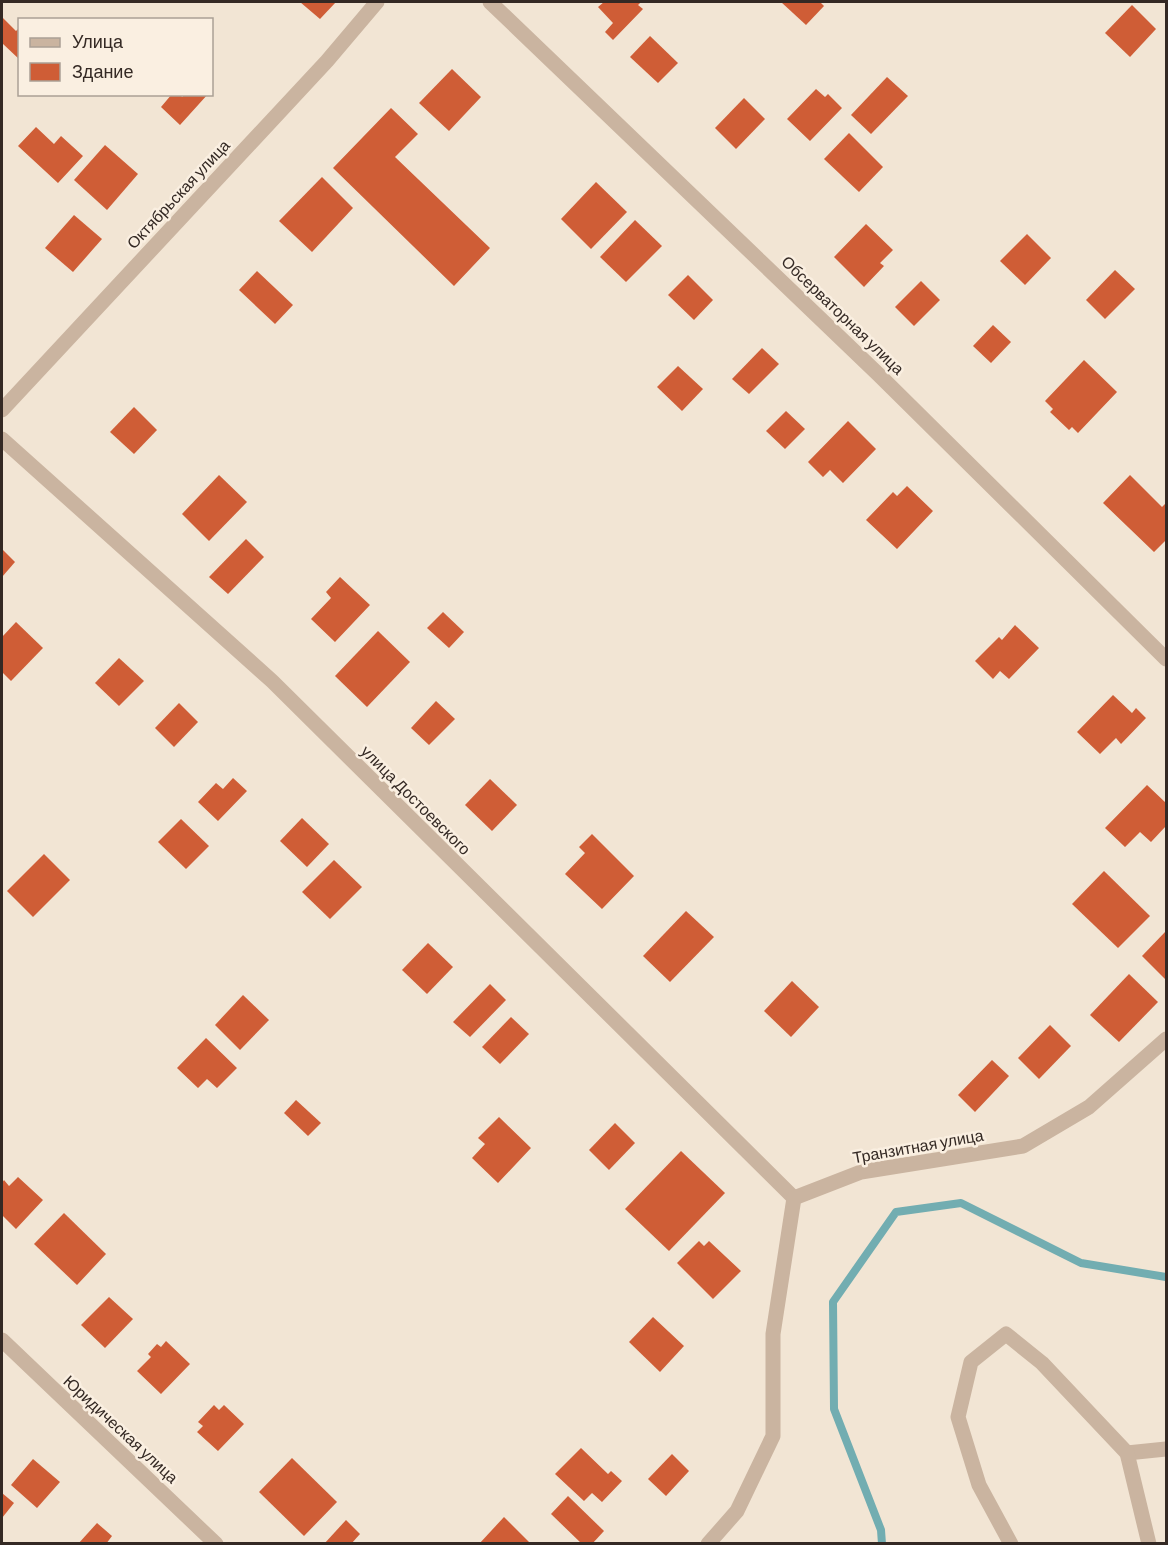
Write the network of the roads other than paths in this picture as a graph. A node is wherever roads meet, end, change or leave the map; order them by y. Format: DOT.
graph roads {
  1 [pos="377,2"];
  2 [pos="490,2"];
  3 [pos="2,410"];
  4 [pos="2,440"];
  5 [pos="1167,659"];
  6 [pos="1167,1039"];
  7 [pos="794,1198"];
  8 [pos="2,1340"];
  9 [pos="1167,1449"];
  10 [pos="1127,1453"];
  11 [pos="216,1544"];
  12 [pos="708,1544"];
  13 [pos="1011,1544"];
  14 [pos="1149,1544"];
  1 -- 3 [label="street, Октябрьская улица"];
  2 -- 5 [label="street, Обсерваторная улица"];
  4 -- 7 [label="street, улица Достоевского"];
  6 -- 7 [label="street, Транзитная улица"];
  7 -- 12 [label="street"];
  8 -- 11 [label="street, Юридическая улица"];
  9 -- 10 [label="street"];
  10 -- 13 [label="street"];
  10 -- 14 [label="street"];
}
